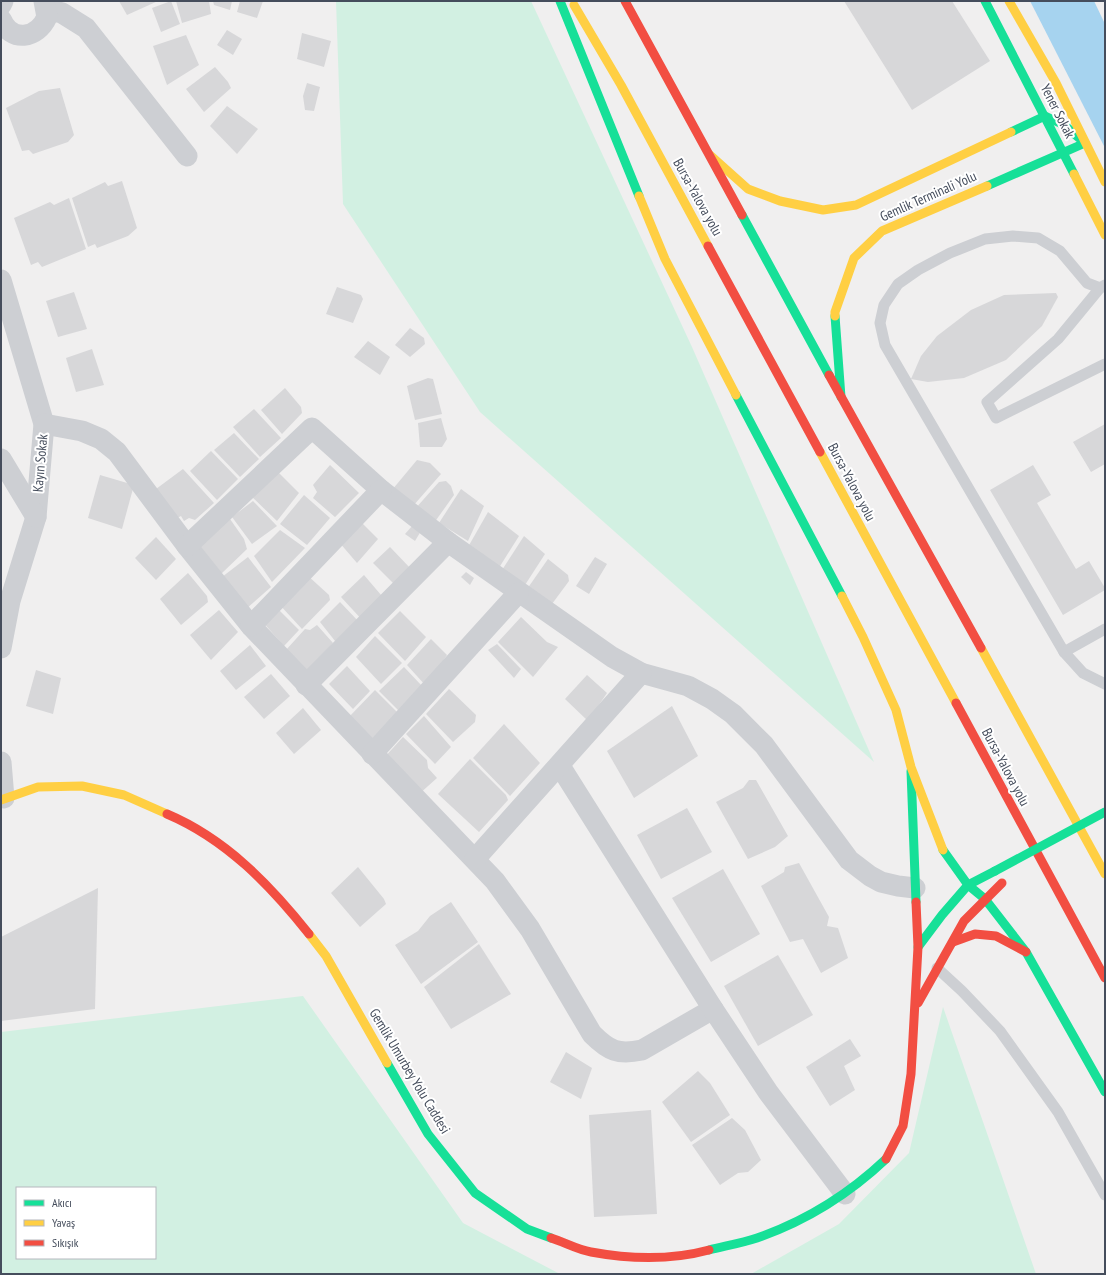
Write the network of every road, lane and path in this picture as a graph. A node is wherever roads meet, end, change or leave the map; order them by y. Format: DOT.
graph roads {
  1 [pos="2,1"];
  2 [pos="560,1"];
  3 [pos="572,1"];
  4 [pos="624,1"];
  5 [pos="985,1"];
  6 [pos="1009,1"];
  7 [pos="1,4"];
  8 [pos="45,5"];
  9 [pos="4,30"];
  10 [pos="1045,116"];
  11 [pos="1085,143"];
  12 [pos="1063,152"];
  13 [pos="707,153"];
  14 [pos="187,156"];
  15 [pos="1105,182"];
  16 [pos="1105,235"];
  17 [pos="1,280"];
  18 [pos="1102,287"];
  19 [pos="1105,364"];
  20 [pos="841,397"];
  21 [pos="44,424"];
  22 [pos="1,459"];
  23 [pos="382,490"];
  24 [pos="36,517"];
  25 [pos="448,542"];
  26 [pos="187,546"];
  27 [pos="518,593"];
  28 [pos="251,626"];
  29 [pos="1105,629"];
  30 [pos="1,648"];
  31 [pos="1064,652"];
  32 [pos="641,674"];
  33 [pos="1105,684"];
  34 [pos="306,685"];
  35 [pos="372,754"];
  36 [pos="1,762"];
  37 [pos="560,766"];
  38 [pos="911,767"];
  39 [pos="3,799"];
  40 [pos="1105,812"];
  41 [pos="1091,836"];
  42 [pos="1078,843"];
  43 [pos="1050,858"];
  44 [pos="475,859"];
  45 [pos="1037,865"];
  46 [pos="1105,874"];
  47 [pos="1006,881"];
  48 [pos="968,885"];
  49 [pos="915,888"];
  50 [pos="985,899"];
  51 [pos="953,942"];
  52 [pos="918,947"];
  53 [pos="1026,952"];
  54 [pos="937,968"];
  55 [pos="1105,978"];
  56 [pos="916,1008"];
  57 [pos="713,1009"];
  58 [pos="1105,1092"];
  59 [pos="845,1194"];
  60 [pos="1105,1195"];
  1 -- 7 [label="street"];
  2 -- 38 [label="main road"];
  3 -- 55 [label="main road, Bursa-Yalova yolu"];
  4 -- 13 [label="main road, Bursa-Yalova yolu"];
  5 -- 10 [label="main road, Yener Sokak"];
  6 -- 11 [label="main road, Yener Sokak"];
  8 -- 9 [label="street"];
  8 -- 14 [label="street"];
  10 -- 11 [label="main road"];
  10 -- 12 [label="main road, Yener Sokak"];
  10 -- 13 [label="main road"];
  11 -- 12 [label="main road, Gemlik Terminali Yolu"];
  11 -- 15 [label="main road, Yener Sokak"];
  12 -- 16 [label="main road, Yener Sokak"];
  12 -- 20 [label="main road, Gemlik Terminali Yolu"];
  13 -- 20 [label="main road, Bursa-Yalova yolu"];
  17 -- 21 [label="street, Kayın Sokak"];
  18 -- 19 [label="lane"];
  18 -- 31 [label="lane"];
  20 -- 46 [label="main road, Bursa-Yalova yolu"];
  21 -- 24 [label="street, Kayın Sokak"];
  21 -- 26 [label="street"];
  22 -- 24 [label="street"];
  23 -- 25 [label="street"];
  23 -- 26 [label="street"];
  23 -- 28 [label="street"];
  24 -- 30 [label="street, Kayın Sokak"];
  25 -- 27 [label="street"];
  25 -- 34 [label="street"];
  26 -- 28 [label="street"];
  27 -- 32 [label="street"];
  27 -- 35 [label="street"];
  28 -- 34 [label="street"];
  29 -- 31 [label="lane"];
  31 -- 33 [label="lane"];
  32 -- 37 [label="street"];
  32 -- 49 [label="street"];
  34 -- 35 [label="street"];
  35 -- 44 [label="street"];
  36 -- 39 [label="street"];
  37 -- 44 [label="street"];
  37 -- 57 [label="street"];
  38 -- 48 [label="main road"];
  38 -- 49 [label="main road, Gemlik Umurbey Yolu Caddesi"];
  39 -- 59 [label="main road, Gemlik Umurbey Yolu Caddesi"];
  40 -- 48 [label="main road, bridge"];
  41 -- 42 [label="main road"];
  43 -- 45 [label="main road"];
  44 -- 57 [label="street"];
  47 -- 50 [label="main road, Gemlik Umurbey Yolu Caddesi"];
  48 -- 50 [label="main road"];
  48 -- 52 [label="main road"];
  49 -- 52 [label="main road, Gemlik Umurbey Yolu Caddesi"];
  50 -- 51 [label="main road, Gemlik Umurbey Yolu Caddesi"];
  50 -- 53 [label="main road"];
  51 -- 53 [label="main road"];
  51 -- 54 [label="main road, Gemlik Umurbey Yolu Caddesi"];
  52 -- 56 [label="main road, Gemlik Umurbey Yolu Caddesi"];
  53 -- 58 [label="main road"];
  54 -- 56 [label="main road, Gemlik Umurbey Yolu Caddesi"];
  54 -- 60 [label="lane"];
  56 -- 59 [label="main road, Gemlik Umurbey Yolu Caddesi"];
  57 -- 59 [label="street"];
}
